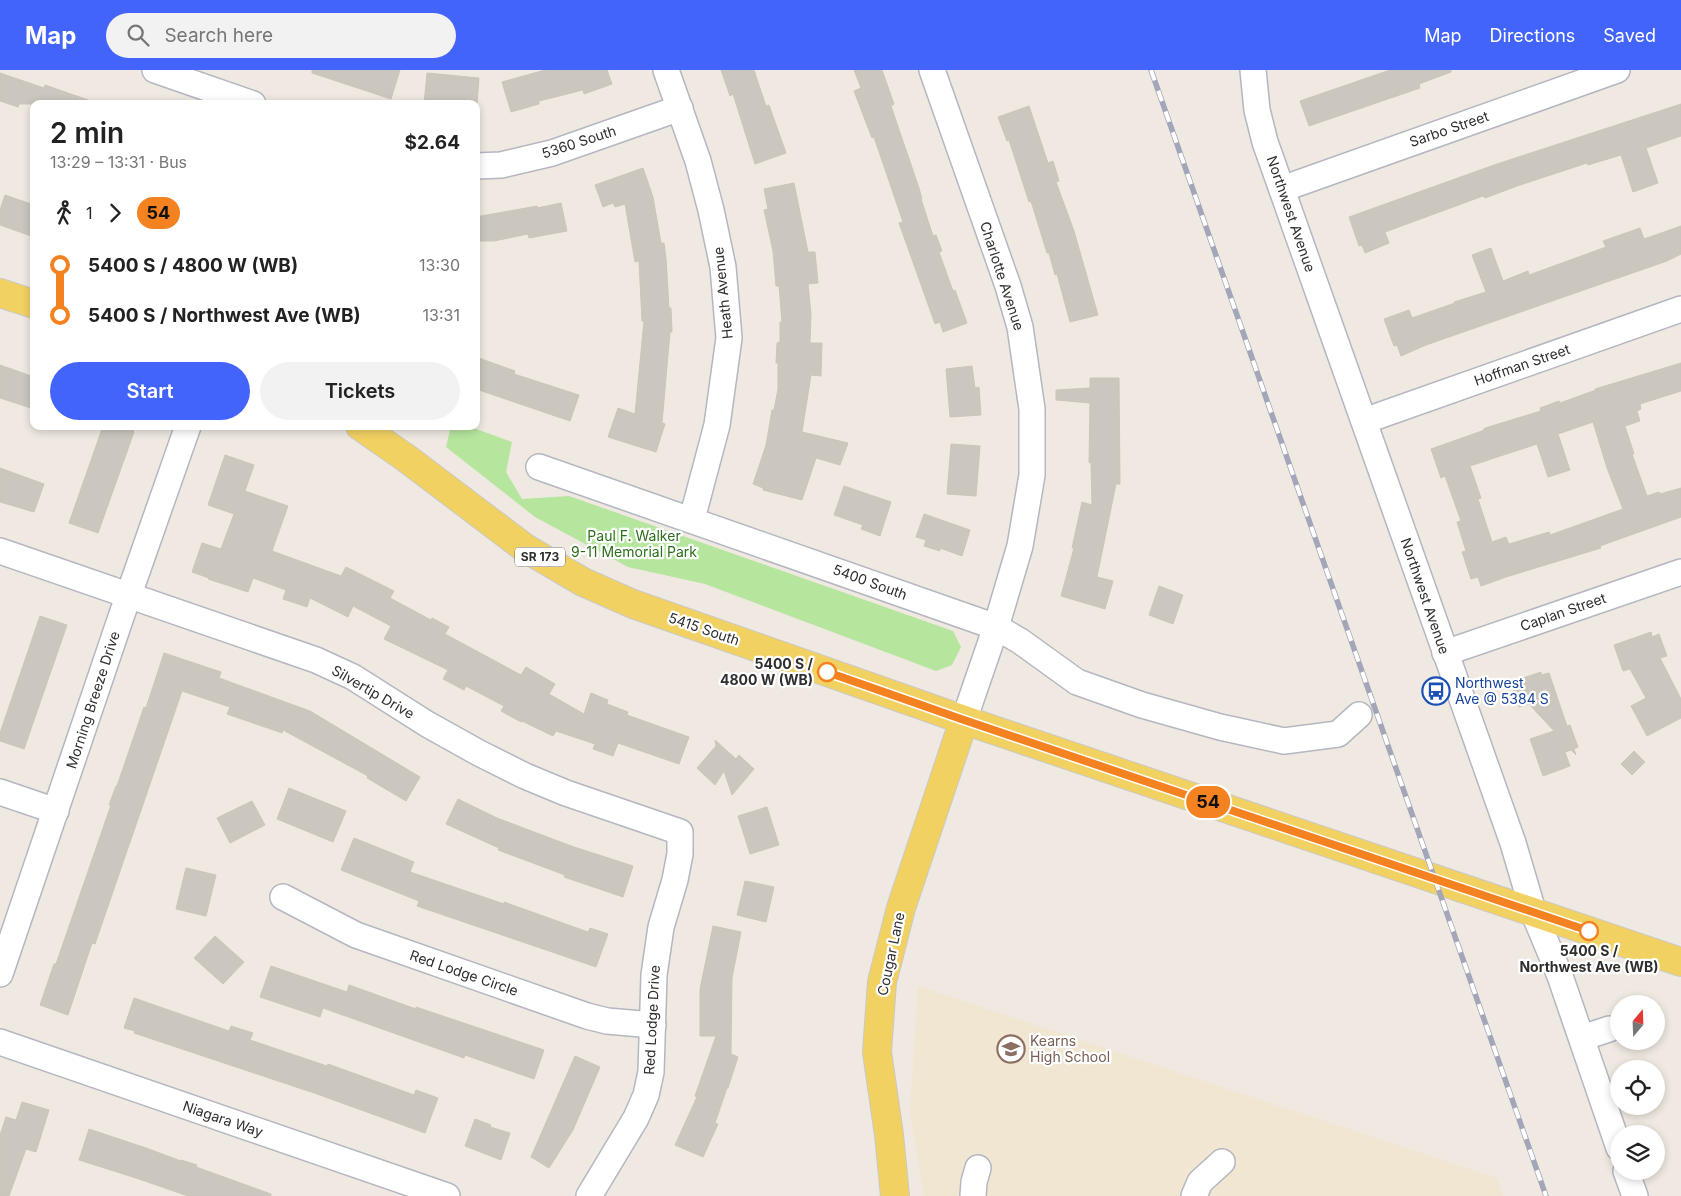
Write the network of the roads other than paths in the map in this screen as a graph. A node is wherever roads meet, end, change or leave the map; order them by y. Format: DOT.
graph roads {
  1 [pos="155,70"];
  2 [pos="666,70"];
  3 [pos="932,70"];
  4 [pos="1253,70"];
  5 [pos="1617,70"];
  6 [pos="1567,78"];
  7 [pos="241,100"];
  8 [pos="680,108"];
  9 [pos="480,166"];
  10 [pos="1282,189"];
  11 [pos="0,293"];
  12 [pos="30,303"];
  13 [pos="1681,309"];
  14 [pos="1364,421"];
  15 [pos="187,430"];
  16 [pos="366,430"];
  17 [pos="539,466"];
  18 [pos="692,519"];
  19 [pos="0,551"];
  20 [pos="1681,572"];
  21 [pos="128,595"];
  22 [pos="996,627"];
  23 [pos="1445,653"];
  24 [pos="1359,715"];
  25 [pos="964,720"];
  26 [pos="0,792"];
  27 [pos="56,811"];
  28 [pos="680,832"];
  29 [pos="283,897"];
  30 [pos="1533,911"];
  31 [pos="1681,962"];
  32 [pos="0,974"];
  33 [pos="653,1025"];
  34 [pos="1609,1030"];
  35 [pos="1582,1038"];
  36 [pos="0,1042"];
  37 [pos="1611,1125"];
  38 [pos="1222,1162"];
  39 [pos="978,1168"];
  40 [pos="1629,1180"];
  41 [pos="446,1196"];
  42 [pos="589,1196"];
  43 [pos="895,1196"];
  44 [pos="973,1196"];
  45 [pos="1194,1196"];
  46 [pos="1635,1196"];
  1 -- 7 [label="street"];
  2 -- 8 [label="street, Heath Avenue"];
  3 -- 22 [label="street, Charlotte Avenue"];
  4 -- 10 [label="street, Northwest Avenue"];
  5 -- 6 [label="street, Sarbo Street"];
  6 -- 10 [label="street, Sarbo Street"];
  8 -- 9 [label="street, 5360 South"];
  8 -- 18 [label="street, Heath Avenue"];
  10 -- 14 [label="street, Northwest Avenue"];
  11 -- 12 [label="main road"];
  13 -- 14 [label="street, Hoffman Street"];
  14 -- 23 [label="street, Northwest Avenue"];
  15 -- 21 [label="street, Morning Breeze Drive"];
  16 -- 25 [label="main road, 5415 South / SR 173"];
  17 -- 18 [label="street, 5400 South"];
  18 -- 22 [label="street, 5400 South"];
  19 -- 21 [label="street, Silvertip Drive"];
  20 -- 23 [label="street, Caplan Street"];
  21 -- 27 [label="street, Morning Breeze Drive"];
  21 -- 28 [label="street, Silvertip Drive"];
  22 -- 24 [label="street, 5400 South"];
  22 -- 25 [label="street, Charlotte Avenue"];
  23 -- 30 [label="street, Northwest Avenue"];
  25 -- 30 [label="main road, 5415 South / SR 173"];
  25 -- 43 [label="main road, Cougar Lane"];
  26 -- 27 [label="street"];
  27 -- 32 [label="street, Morning Breeze Drive"];
  28 -- 33 [label="street, Red Lodge Drive"];
  29 -- 33 [label="street, Red Lodge Circle"];
  30 -- 31 [label="main road, 5415 South / SR 173"];
  30 -- 35 [label="street, Northwest Avenue"];
  33 -- 42 [label="street, Red Lodge Drive"];
  34 -- 35 [label="street"];
  35 -- 37 [label="street, Northwest Avenue"];
  36 -- 41 [label="street, Niagara Way"];
  38 -- 45 [label="street"];
  39 -- 44 [label="street"];
  40 -- 46 [label="street"];
}
